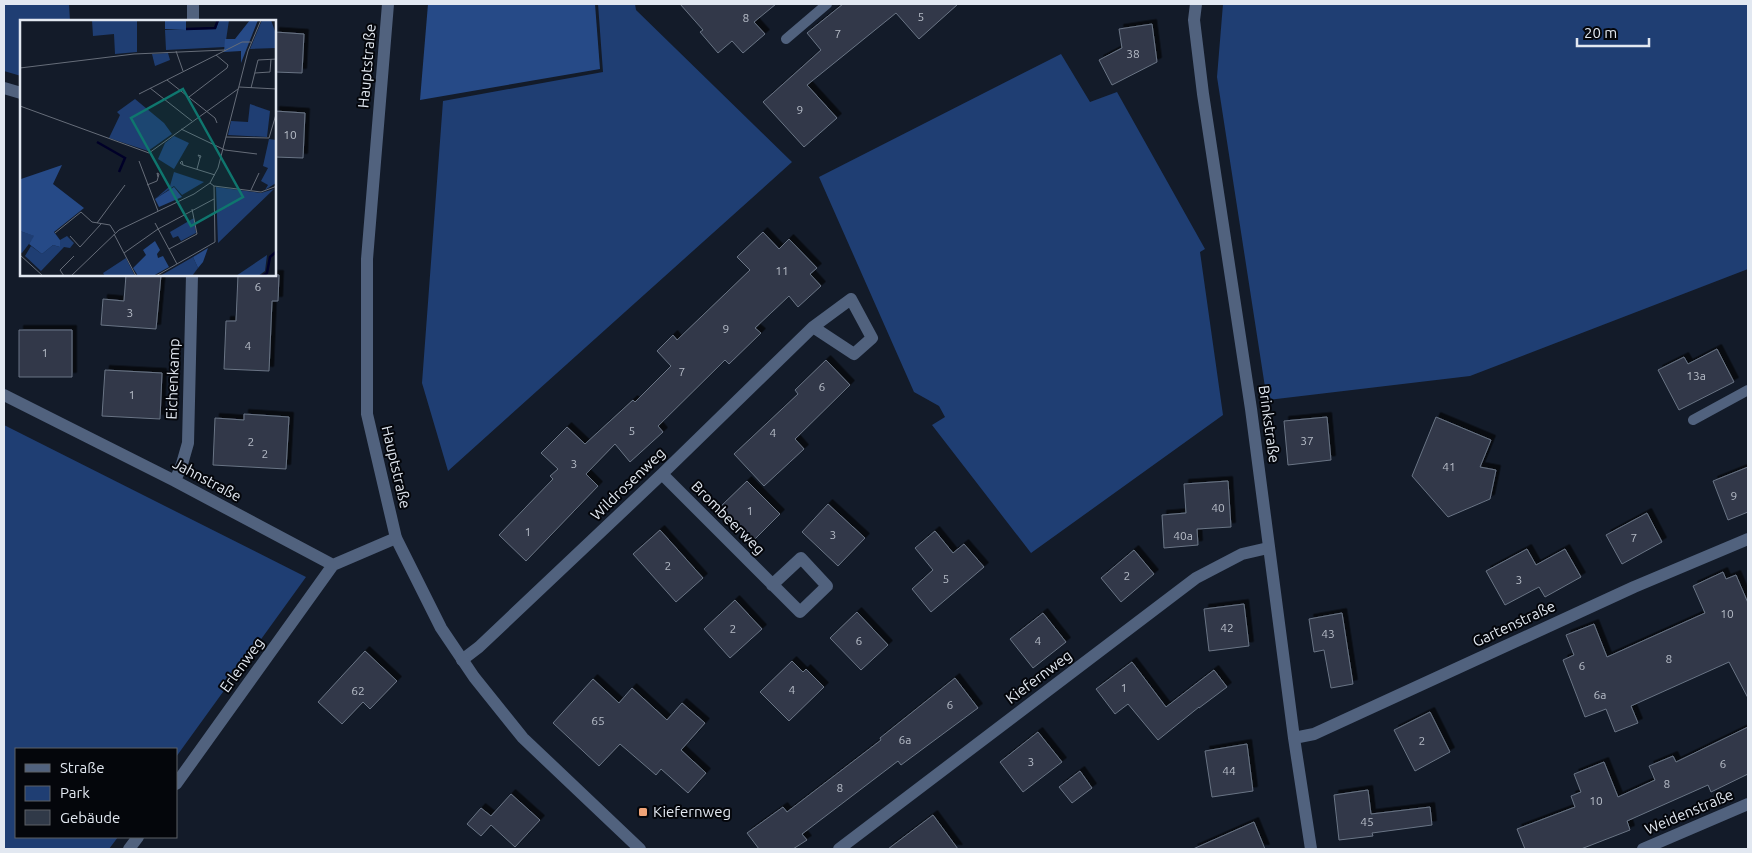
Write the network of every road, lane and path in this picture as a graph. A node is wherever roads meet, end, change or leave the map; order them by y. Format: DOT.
graph roads {
  1 [pos="193,4"];
  2 [pos="388,4"];
  3 [pos="827,4"];
  4 [pos="1196,4"];
  5 [pos="193,20"];
  6 [pos="786,39"];
  7 [pos="4,88"];
  8 [pos="20,93"];
  9 [pos="192,276"];
  10 [pos="813,327"];
  11 [pos="1748,390"];
  12 [pos="4,395"];
  13 [pos="1693,420"];
  14 [pos="662,474"];
  15 [pos="175,481"];
  16 [pos="396,538"];
  17 [pos="1748,539"];
  18 [pos="1268,548"];
  19 [pos="333,564"];
  20 [pos="772,585"];
  21 [pos="462,660"];
  22 [pos="1294,738"];
  23 [pos="178,781"];
  24 [pos="1748,804"];
  25 [pos="137,838"];
  26 [pos="129,849"];
  27 [pos="640,849"];
  28 [pos="839,849"];
  29 [pos="1311,849"];
  30 [pos="1643,849"];
  1 -- 5 [label="street"];
  2 -- 16 [label="street, Hauptstraße"];
  3 -- 6 [label="lane"];
  4 -- 18 [label="street, Brinkstraße"];
  7 -- 8 [label="street"];
  9 -- 15 [label="street, Eichenkamp"];
  10 -- 10 [label="street, Wildrosenweg"];
  10 -- 14 [label="street, Wildrosenweg"];
  11 -- 13 [label="lane"];
  12 -- 15 [label="street, Jahnstraße"];
  14 -- 20 [label="street, Brombeerweg"];
  14 -- 21 [label="street, Wildrosenweg"];
  15 -- 19 [label="street, Jahnstraße"];
  16 -- 19 [label="street"];
  16 -- 21 [label="street, Hauptstraße"];
  17 -- 22 [label="street, Gartenstraße"];
  18 -- 22 [label="street, Brinkstraße"];
  18 -- 28 [label="street, Kiefernweg"];
  19 -- 23 [label="street, Erlenweg"];
  21 -- 27 [label="street, Hauptstraße"];
  22 -- 29 [label="street, Brinkstraße"];
  24 -- 30 [label="street, Weidenstraße"];
  25 -- 26 [label="street"];
}
